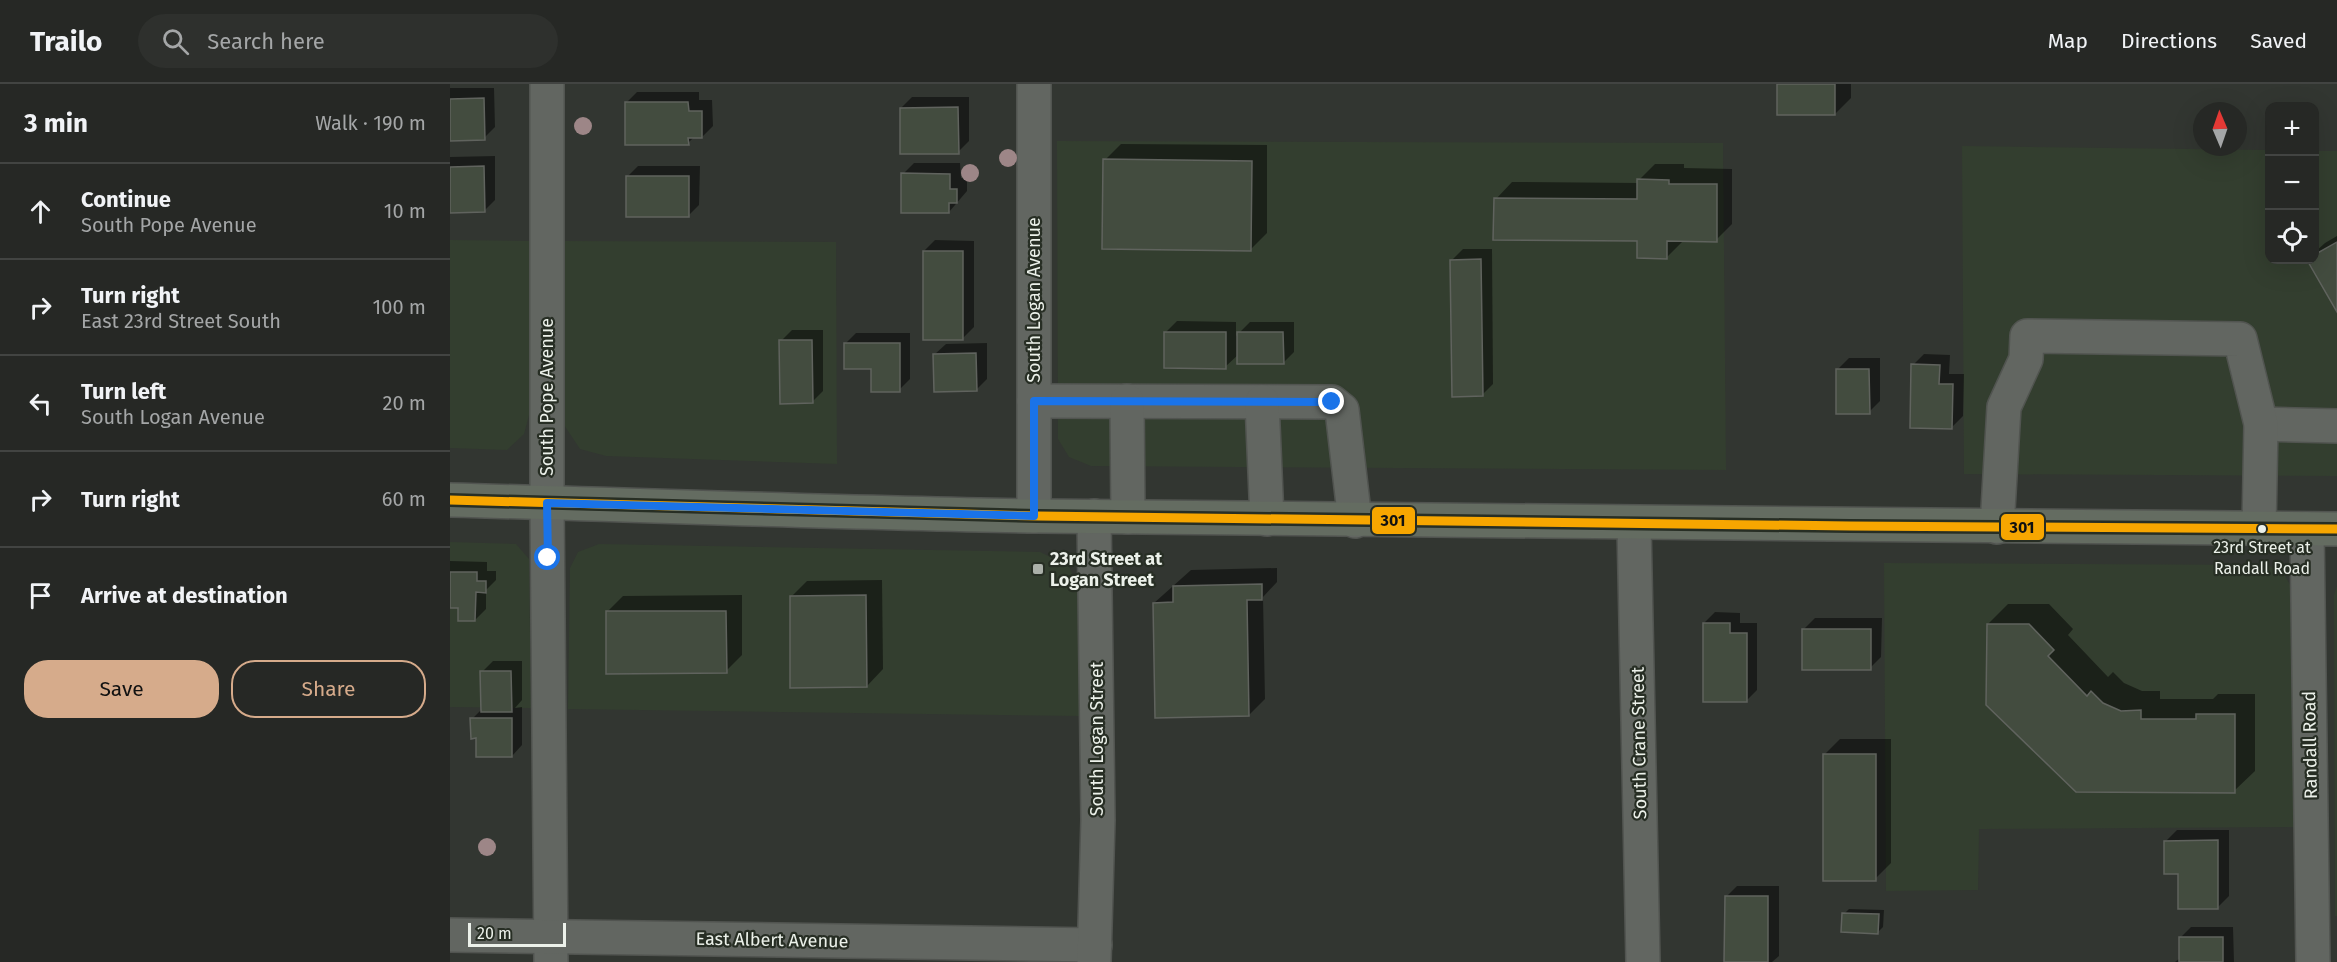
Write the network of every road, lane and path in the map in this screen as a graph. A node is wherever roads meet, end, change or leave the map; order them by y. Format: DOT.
graph roads {
  1 [pos="547,84"];
  2 [pos="1034,84"];
  3 [pos="1034,401"];
  4 [pos="1127,402"];
  5 [pos="1262,402"];
  6 [pos="2261,424"];
  7 [pos="2337,426"];
  8 [pos="450,500"];
  9 [pos="547,503"];
  10 [pos="1034,516"];
  11 [pos="1094,516"];
  12 [pos="1128,517"];
  13 [pos="1267,519"];
  14 [pos="1354,521"];
  15 [pos="1634,525"];
  16 [pos="1997,527"];
  17 [pos="2259,528"];
  18 [pos="2322,529"];
  19 [pos="450,935"];
  20 [pos="551,949"];
  21 [pos="1094,954"];
  22 [pos="1643,962"];
  23 [pos="2313,962"];
  1 -- 9 [label="street, South Pope Avenue"];
  2 -- 3 [label="street, South Logan Avenue"];
  3 -- 4 [label="street"];
  3 -- 10 [label="street, South Logan Avenue"];
  4 -- 5 [label="street"];
  4 -- 12 [label="street"];
  5 -- 13 [label="street"];
  5 -- 14 [label="street"];
  6 -- 7 [label="street"];
  6 -- 16 [label="street"];
  6 -- 17 [label="street"];
  8 -- 9 [label="main road"];
  9 -- 10 [label="main road"];
  9 -- 20 [label="street, South Pope Avenue"];
  10 -- 11 [label="main road"];
  11 -- 12 [label="main road"];
  11 -- 21 [label="street, South Logan Street"];
  12 -- 13 [label="main road"];
  13 -- 14 [label="main road"];
  14 -- 15 [label="main road"];
  15 -- 16 [label="main road"];
  15 -- 22 [label="street, South Crane Street"];
  16 -- 17 [label="main road"];
  17 -- 18 [label="main road"];
  18 -- 23 [label="street, Randall Road"];
  19 -- 20 [label="street, East Albert Avenue"];
  20 -- 21 [label="street, East Albert Avenue"];
}
